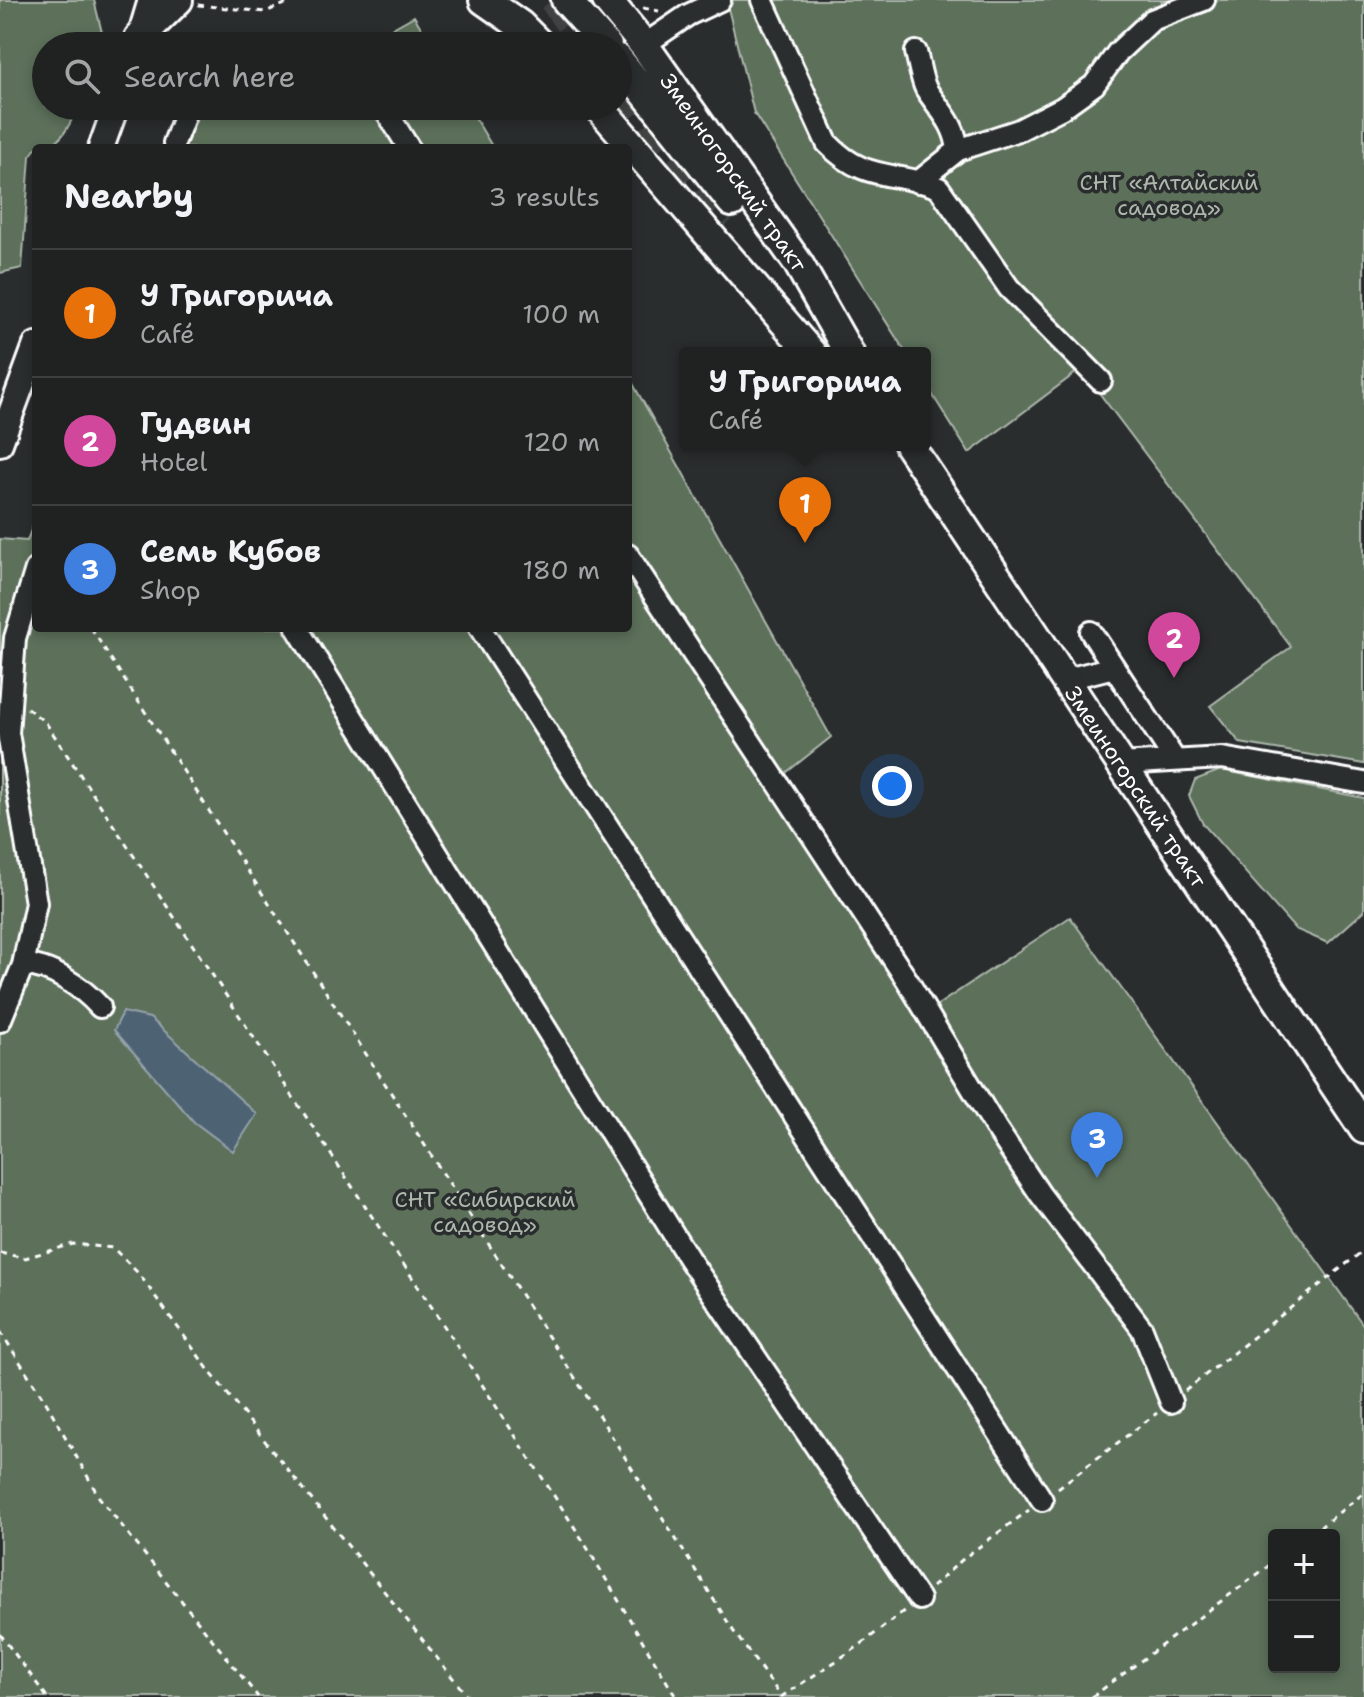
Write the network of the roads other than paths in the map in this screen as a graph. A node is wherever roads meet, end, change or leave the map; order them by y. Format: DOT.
graph roads {
  1 [pos="151,0"];
  2 [pos="484,0"];
  3 [pos="566,0"];
  4 [pos="607,0"];
  5 [pos="720,0"];
  6 [pos="762,0"];
  7 [pos="1204,0"];
  8 [pos="184,2"];
  9 [pos="141,32"];
  10 [pos="150,32"];
  11 [pos="527,32"];
  12 [pos="595,32"];
  13 [pos="644,45"];
  14 [pos="916,52"];
  15 [pos="632,75"];
  16 [pos="111,120"];
  17 [pos="183,120"];
  18 [pos="392,120"];
  19 [pos="610,120"];
  20 [pos="102,144"];
  21 [pos="175,144"];
  22 [pos="407,144"];
  23 [pos="631,144"];
  24 [pos="632,145"];
  25 [pos="958,150"];
  26 [pos="918,182"];
  27 [pos="725,226"];
  28 [pos="806,347"];
  29 [pos="815,347"];
  30 [pos="844,347"];
  31 [pos="846,347"];
  32 [pos="32,356"];
  33 [pos="1101,381"];
  34 [pos="0,443"];
  35 [pos="897,451"];
  36 [pos="913,451"];
  37 [pos="949,508"];
  38 [pos="632,561"];
  39 [pos="32,582"];
  40 [pos="299,632"];
  41 [pos="483,632"];
  42 [pos="1091,632"];
  43 [pos="1114,667"];
  44 [pos="1063,680"];
  45 [pos="1175,760"];
  46 [pos="1120,764"];
  47 [pos="1364,783"];
  48 [pos="23,965"];
  49 [pos="100,1007"];
  50 [pos="0,1021"];
  51 [pos="1364,1129"];
  52 [pos="1171,1402"];
  53 [pos="1042,1500"];
  54 [pos="919,1599"];
  1 -- 9 [label="main road"];
  2 -- 11 [label="highway"];
  3 -- 12 [label="highway"];
  4 -- 13 [label="highway, Змеиногорский тракт"];
  5 -- 13 [label="street"];
  6 -- 26 [label="street"];
  7 -- 25 [label="street"];
  8 -- 10 [label="highway"];
  13 -- 31 [label="highway, Змеиногорский тракт"];
  14 -- 25 [label="street"];
  15 -- 30 [label="highway"];
  16 -- 20 [label="main road"];
  17 -- 21 [label="street"];
  18 -- 22 [label="street"];
  19 -- 23 [label="highway"];
  24 -- 28 [label="highway"];
  25 -- 26 [label="street"];
  26 -- 33 [label="street"];
  27 -- 29 [label="highway"];
  32 -- 34 [label="main road"];
  35 -- 37 [label="highway"];
  36 -- 37 [label="highway, Змеиногорский тракт"];
  37 -- 44 [label="highway, Змеиногорский тракт"];
  38 -- 52 [label="street"];
  39 -- 48 [label="street"];
  40 -- 54 [label="street"];
  41 -- 53 [label="street"];
  42 -- 43 [label="street"];
  43 -- 44 [label="street"];
  43 -- 45 [label="street"];
  44 -- 46 [label="highway, Змеиногорский тракт"];
  45 -- 46 [label="street"];
  45 -- 47 [label="street"];
  46 -- 51 [label="highway, Змеиногорский тракт"];
  48 -- 49 [label="street"];
  48 -- 50 [label="street"];
}
